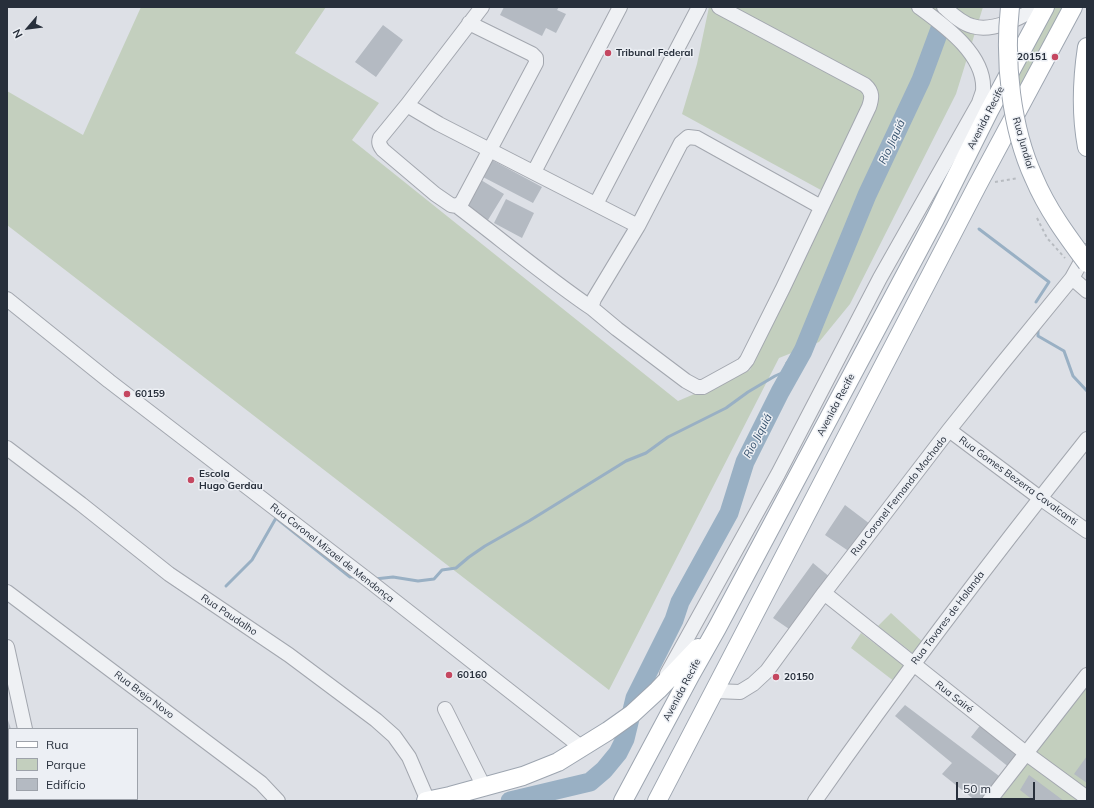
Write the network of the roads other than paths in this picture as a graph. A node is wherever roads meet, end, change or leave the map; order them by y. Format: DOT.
graph roads {
  1 [pos="482,7"];
  2 [pos="620,7"];
  3 [pos="699,7"];
  4 [pos="719,7"];
  5 [pos="944,7"];
  6 [pos="1010,7"];
  7 [pos="1039,7"];
  8 [pos="1045,7"];
  9 [pos="1073,7"];
  10 [pos="920,8"];
  11 [pos="469,23"];
  12 [pos="1087,48"];
  13 [pos="407,105"];
  14 [pos="1087,147"];
  15 [pos="491,150"];
  16 [pos="534,172"];
  17 [pos="596,204"];
  18 [pos="457,206"];
  19 [pos="822,207"];
  20 [pos="638,226"];
  21 [pos="1087,251"];
  22 [pos="1079,271"];
  23 [pos="1087,291"];
  24 [pos="7,299"];
  25 [pos="593,309"];
  26 [pos="949,430"];
  27 [pos="1087,439"];
  28 [pos="7,448"];
  29 [pos="1040,498"];
  30 [pos="1087,531"];
  31 [pos="7,592"];
  32 [pos="824,593"];
  33 [pos="717,628"];
  34 [pos="7,647"];
  35 [pos="913,664"];
  36 [pos="1087,676"];
  37 [pos="658,690"];
  38 [pos="715,691"];
  39 [pos="446,709"];
  40 [pos="25,728"];
  41 [pos="581,747"];
  42 [pos="1027,754"];
  43 [pos="484,787"];
  44 [pos="1087,798"];
  45 [pos="278,801"];
  46 [pos="427,801"];
  47 [pos="623,801"];
  48 [pos="657,801"];
  49 [pos="815,801"];
  50 [pos="989,801"];
  1 -- 11 [label="street"];
  2 -- 16 [label="street"];
  3 -- 17 [label="street"];
  4 -- 19 [label="street"];
  5 -- 7 [label="street"];
  6 -- 22 [label="main road, Rua Jundiaí, bridge"];
  8 -- 33 [label="main road, Avenida Recife"];
  9 -- 38 [label="main road"];
  10 -- 37 [label="street"];
  11 -- 13 [label="street"];
  11 -- 15 [label="street"];
  12 -- 14 [label="main road"];
  13 -- 15 [label="street"];
  13 -- 18 [label="street"];
  15 -- 16 [label="street"];
  15 -- 18 [label="street"];
  16 -- 17 [label="street"];
  17 -- 20 [label="street"];
  18 -- 25 [label="street"];
  19 -- 20 [label="street"];
  19 -- 25 [label="street"];
  20 -- 25 [label="street"];
  21 -- 22 [label="street, Rua Coronel Fernando Machado"];
  22 -- 23 [label="street"];
  22 -- 26 [label="street, Rua Coronel Fernando Machado"];
  24 -- 41 [label="street, Rua Coronel Mizael de Mendonça"];
  26 -- 29 [label="street, Rua Gomes Bezerra Cavalcanti"];
  26 -- 32 [label="street, Rua Coronel Fernando Machado"];
  27 -- 29 [label="street, Rua Tavares de Holanda"];
  28 -- 46 [label="street, Rua Paudalho"];
  29 -- 30 [label="street, Rua Gomes Bezerra Cavalcanti"];
  29 -- 35 [label="street, Rua Tavares de Holanda"];
  31 -- 45 [label="street, Rua Brejo Novo"];
  32 -- 35 [label="street, Rua Sairé"];
  32 -- 38 [label="street, Rua Coronel Fernando Machado"];
  33 -- 37 [label="main road"];
  33 -- 47 [label="main road, Avenida Recife"];
  34 -- 40 [label="street"];
  35 -- 42 [label="street, Rua Sairé"];
  35 -- 49 [label="street, Rua Tavares de Holanda"];
  36 -- 42 [label="street"];
  37 -- 41 [label="main road"];
  38 -- 48 [label="main road"];
  39 -- 43 [label="street"];
  41 -- 43 [label="main road"];
  42 -- 44 [label="street, Rua Sairé"];
  42 -- 50 [label="street"];
  43 -- 46 [label="main road"];
}
